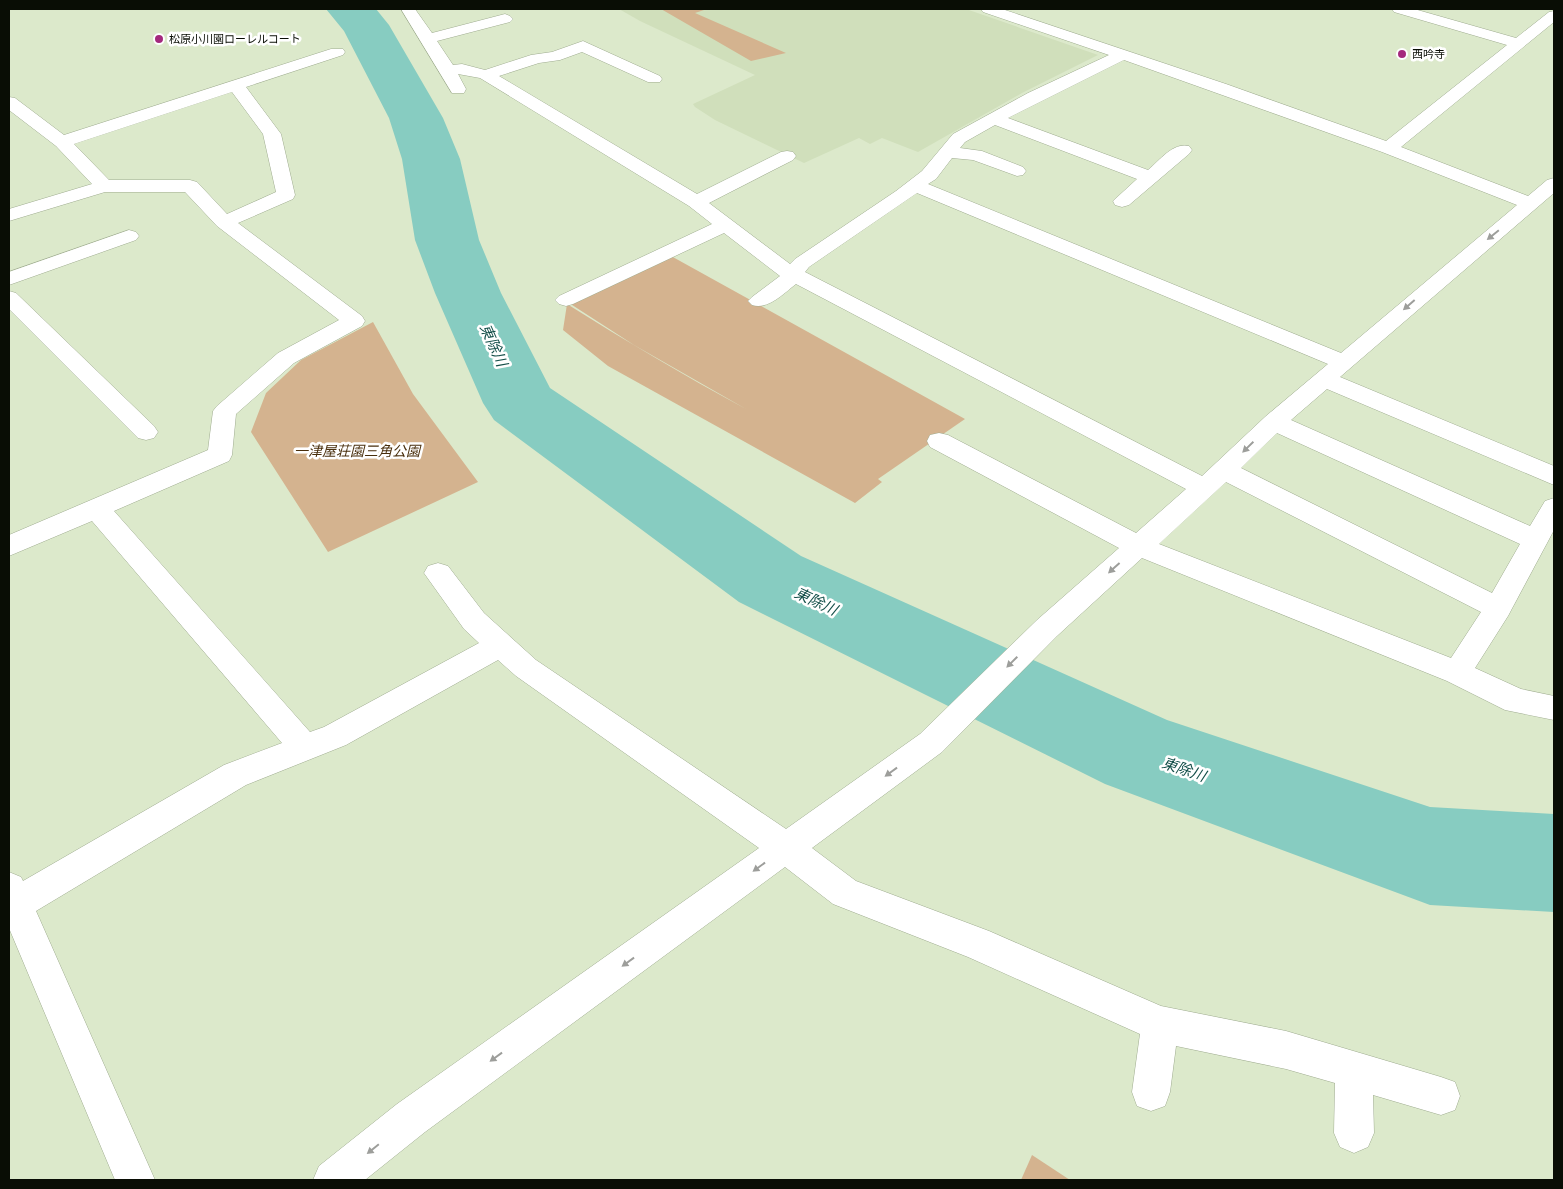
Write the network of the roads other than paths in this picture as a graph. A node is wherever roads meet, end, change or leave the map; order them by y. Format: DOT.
graph roads {
  1 [pos="408,9"];
  2 [pos="988,9"];
  3 [pos="1399,9"];
  4 [pos="505,19"];
  5 [pos="1551,22"];
  6 [pos="428,39"];
  7 [pos="1519,44"];
  8 [pos="336,52"];
  9 [pos="1122,54"];
  10 [pos="448,70"];
  11 [pos="486,75"];
  12 [pos="654,79"];
  13 [pos="236,85"];
  14 [pos="458,89"];
  15 [pos="9,102"];
  16 [pos="994,119"];
  17 [pos="62,142"];
  18 [pos="1388,148"];
  19 [pos="1183,150"];
  20 [pos="948,152"];
  21 [pos="787,156"];
  22 [pos="1017,171"];
  23 [pos="1149,177"];
  24 [pos="1554,184"];
  25 [pos="104,186"];
  26 [pos="916,186"];
  27 [pos="1122,201"];
  28 [pos="696,202"];
  29 [pos="1530,204"];
  30 [pos="9,215"];
  31 [pos="224,222"];
  32 [pos="726,224"];
  33 [pos="129,236"];
  34 [pos="793,274"];
  35 [pos="9,294"];
  36 [pos="566,300"];
  37 [pos="759,301"];
  38 [pos="1344,362"];
  39 [pos="1324,379"];
  40 [pos="1274,422"];
  41 [pos="146,432"];
  42 [pos="939,441"];
  43 [pos="1224,470"];
  44 [pos="1554,476"];
  45 [pos="1204,488"];
  46 [pos="1554,507"];
  47 [pos="96,508"];
  48 [pos="1536,540"];
  49 [pos="9,546"];
  50 [pos="1138,546"];
  51 [pos="438,573"];
  52 [pos="1498,608"];
  53 [pos="500,645"];
  54 [pos="1457,673"];
  55 [pos="1554,708"];
  56 [pos="305,748"];
  57 [pos="786,848"];
  58 [pos="12,896"];
  59 [pos="1160,1024"];
  60 [pos="1354,1071"];
  61 [pos="1151,1092"];
  62 [pos="1440,1096"];
  63 [pos="1354,1133"];
  64 [pos="136,1180"];
  65 [pos="333,1180"];
  1 -- 6 [label="street"];
  2 -- 9 [label="street"];
  3 -- 7 [label="street"];
  4 -- 6 [label="street"];
  5 -- 7 [label="street"];
  6 -- 10 [label="street"];
  7 -- 18 [label="street"];
  8 -- 13 [label="street"];
  9 -- 16 [label="street"];
  9 -- 18 [label="street"];
  10 -- 11 [label="street"];
  10 -- 14 [label="street"];
  11 -- 12 [label="street"];
  11 -- 28 [label="street"];
  13 -- 17 [label="street"];
  13 -- 31 [label="street"];
  15 -- 17 [label="street"];
  16 -- 20 [label="street"];
  16 -- 23 [label="street"];
  17 -- 25 [label="street"];
  18 -- 29 [label="street"];
  19 -- 23 [label="street"];
  20 -- 22 [label="street"];
  20 -- 26 [label="street"];
  21 -- 28 [label="street"];
  23 -- 27 [label="street"];
  24 -- 29 [label="street"];
  25 -- 30 [label="street"];
  25 -- 31 [label="street"];
  26 -- 34 [label="street"];
  26 -- 38 [label="street"];
  28 -- 32 [label="street"];
  29 -- 38 [label="street, one-way"];
  31 -- 47 [label="street"];
  32 -- 34 [label="street"];
  32 -- 36 [label="street"];
  33 -- 35 [label="street"];
  34 -- 37 [label="street"];
  34 -- 45 [label="street"];
  35 -- 41 [label="street"];
  38 -- 39 [label="street"];
  39 -- 40 [label="street"];
  39 -- 44 [label="street"];
  40 -- 43 [label="street, one-way"];
  40 -- 48 [label="street"];
  42 -- 50 [label="street"];
  43 -- 45 [label="street"];
  43 -- 52 [label="street"];
  45 -- 50 [label="street"];
  46 -- 48 [label="street"];
  47 -- 49 [label="street"];
  47 -- 56 [label="street"];
  48 -- 52 [label="street"];
  50 -- 54 [label="street"];
  50 -- 57 [label="street, one-way"];
  51 -- 53 [label="street"];
  52 -- 54 [label="street"];
  53 -- 56 [label="street"];
  53 -- 57 [label="street"];
  54 -- 55 [label="street"];
  56 -- 58 [label="street"];
  57 -- 59 [label="street"];
  57 -- 65 [label="street, one-way"];
  58 -- 64 [label="street"];
  59 -- 60 [label="street"];
  59 -- 61 [label="street"];
  60 -- 62 [label="street"];
  60 -- 63 [label="street"];
}
